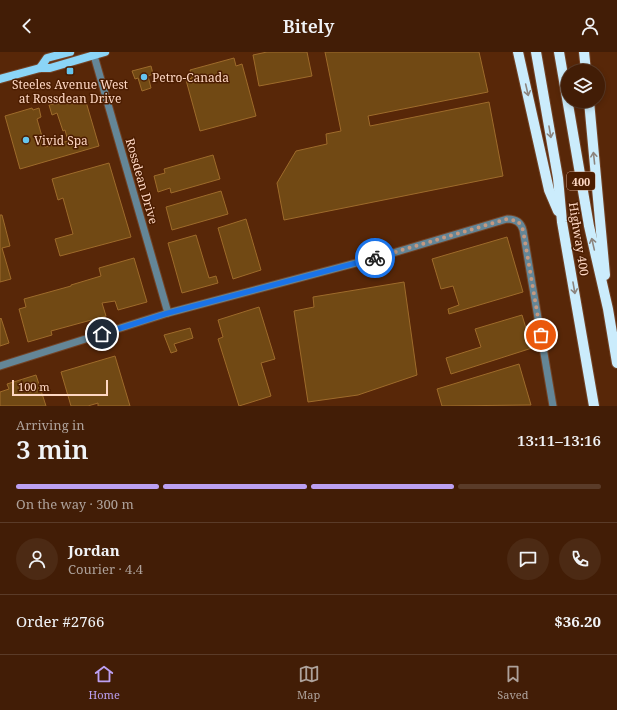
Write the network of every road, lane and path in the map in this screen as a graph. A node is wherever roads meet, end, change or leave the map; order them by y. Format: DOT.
graph roads {
  1 [pos="70,52"];
  2 [pos="105,52"];
  3 [pos="518,52"];
  4 [pos="536,52"];
  5 [pos="560,52"];
  6 [pos="584,52"];
  7 [pos="93,54"];
  8 [pos="585,64"];
  9 [pos="40,68"];
  10 [pos="0,79"];
  11 [pos="590,108"];
  12 [pos="562,222"];
  13 [pos="608,309"];
  14 [pos="168,313"];
  15 [pos="617,363"];
  16 [pos="0,366"];
  17 [pos="553,406"];
  18 [pos="594,406"];
  1 -- 9 [label="main road"];
  2 -- 7 [label="main road"];
  3 -- 12 [label="highway, one-way"];
  4 -- 12 [label="highway, Highway 400 / 400, one-way"];
  13 -- 5 [label="highway, Highway 400 / 400, one-way"];
  6 -- 8 [label="highway"];
  7 -- 9 [label="main road"];
  7 -- 14 [label="street, Rossdean Drive"];
  9 -- 10 [label="main road"];
  13 -- 11 [label="highway, one-way"];
  12 -- 18 [label="highway, Highway 400 / 400, one-way"];
  13 -- 15 [label="highway, Highway 400 / 400"];
  14 -- 16 [label="street"];
  14 -- 17 [label="street"];
}
